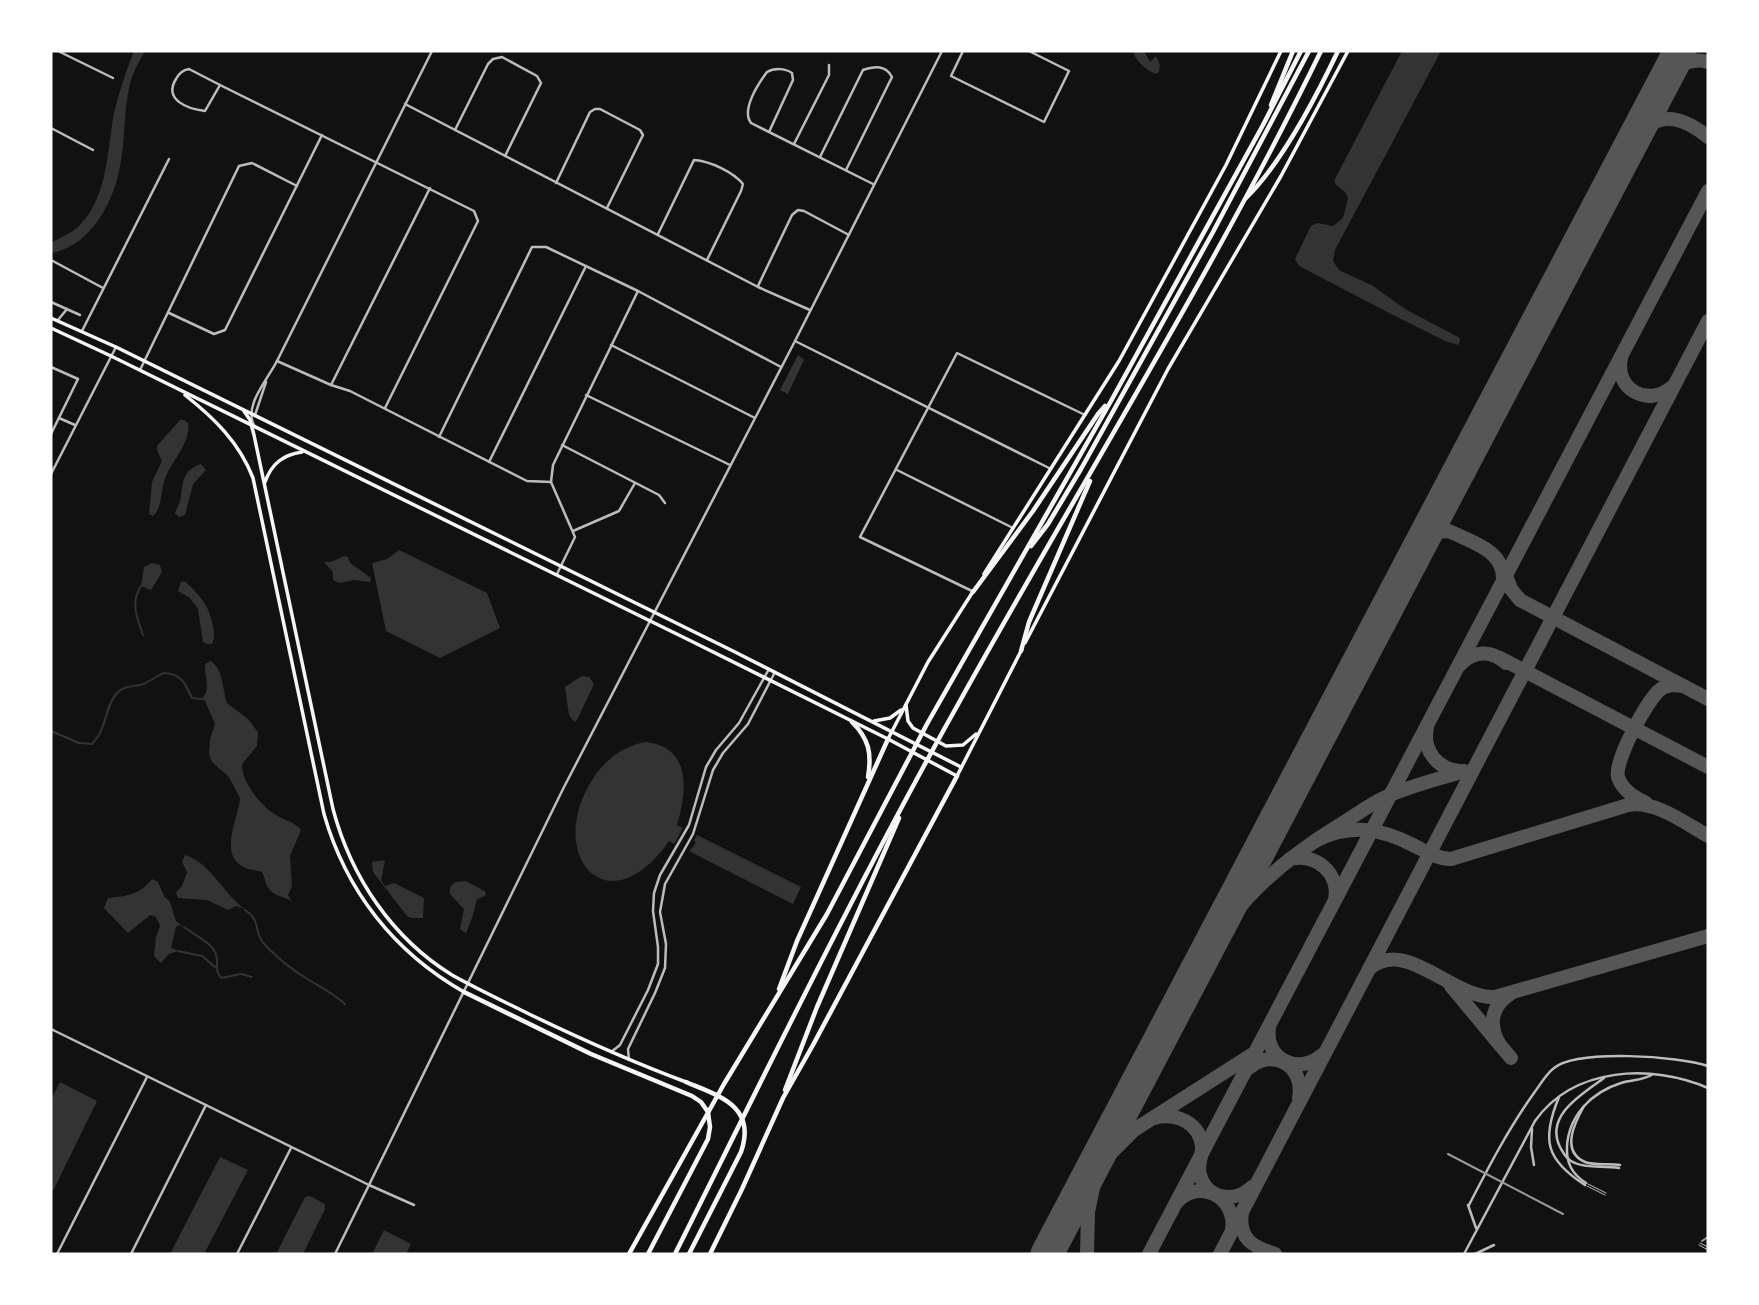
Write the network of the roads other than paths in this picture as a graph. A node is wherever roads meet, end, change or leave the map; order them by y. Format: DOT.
graph roads {
  1 [pos="58,51"];
  2 [pos="432,51"];
  3 [pos="942,51"];
  4 [pos="963,51"];
  5 [pos="1029,51"];
  6 [pos="1281,51"];
  7 [pos="1293,51"];
  8 [pos="1301,51"];
  9 [pos="1309,51"];
  10 [pos="1321,51"];
  11 [pos="1338,51"];
  12 [pos="1348,51"];
  13 [pos="829,65"];
  14 [pos="113,78"];
  15 [pos="220,85"];
  16 [pos="405,104"];
  17 [pos="1263,125"];
  18 [pos="51,128"];
  19 [pos="456,130"];
  20 [pos="769,132"];
  21 [pos="322,135"];
  22 [pos="794,144"];
  23 [pos="93,150"];
  24 [pos="505,156"];
  25 [pos="820,157"];
  26 [pos="169,159"];
  27 [pos="376,161"];
  28 [pos="846,170"];
  29 [pos="556,183"];
  30 [pos="873,184"];
  31 [pos="297,186"];
  32 [pos="430,188"];
  33 [pos="1243,201"];
  34 [pos="607,208"];
  35 [pos="657,234"];
  36 [pos="849,235"];
  37 [pos="51,260"];
  38 [pos="707,260"];
  39 [pos="586,266"];
  40 [pos="758,287"];
  41 [pos="104,288"];
  42 [pos="638,292"];
  43 [pos="51,302"];
  44 [pos="61,306"];
  45 [pos="67,309"];
  46 [pos="810,310"];
  47 [pos="169,313"];
  48 [pos="61,314"];
  49 [pos="80,315"];
  50 [pos="51,318"];
  51 [pos="58,321"];
  52 [pos="51,328"];
  53 [pos="82,331"];
  54 [pos="78,340"];
  55 [pos="795,341"];
  56 [pos="611,345"];
  57 [pos="116,347"];
  58 [pos="111,356"];
  59 [pos="144,361"];
  60 [pos="277,361"];
  61 [pos="51,367"];
  62 [pos="781,367"];
  63 [pos="140,370"];
  64 [pos="331,385"];
  65 [pos="178,389"];
  66 [pos="586,395"];
  67 [pos="1111,401"];
  68 [pos="927,407"];
  69 [pos="385,408"];
  70 [pos="1086,415"];
  71 [pos="251,416"];
  72 [pos="234,417"];
  73 [pos="59,418"];
  74 [pos="755,418"];
  75 [pos="75,426"];
  76 [pos="254,426"];
  77 [pos="51,434"];
  78 [pos="439,437"];
  79 [pos="561,444"];
  80 [pos="307,452"];
  81 [pos="335,455"];
  82 [pos="489,463"];
  83 [pos="331,464"];
  84 [pos="730,465"];
  85 [pos="1051,469"];
  86 [pos="896,470"];
  87 [pos="1094,470"];
  88 [pos="51,474"];
  89 [pos="551,482"];
  90 [pos="635,483"];
  91 [pos="264,484"];
  92 [pos="400,487"];
  93 [pos="395,496"];
  94 [pos="665,503"];
  95 [pos="471,522"];
  96 [pos="1013,528"];
  97 [pos="467,531"];
  98 [pos="573,531"];
  99 [pos="1024,554"];
  100 [pos="561,566"];
  101 [pos="557,575"];
  102 [pos="973,592"];
  103 [pos="653,612"];
  104 [pos="649,621"];
  105 [pos="1021,651"];
  106 [pos="769,669"];
  107 [pos="775,672"];
  108 [pos="764,678"];
  109 [pos="770,682"];
  110 [pos="906,703"];
  111 [pos="903,709"];
  112 [pos="873,721"];
  113 [pos="852,722"];
  114 [pos="892,731"];
  115 [pos="980,731"];
  116 [pos="888,739"];
  117 [pos="961,767"];
  118 [pos="957,776"];
  119 [pos="867,785"];
  120 [pos="904,806"];
  121 [pos="469,984"];
  122 [pos="464,992"];
  123 [pos="776,997"];
  124 [pos="51,1029"];
  125 [pos="609,1052"];
  126 [pos="629,1061"];
  127 [pos="1708,1066"];
  128 [pos="1653,1073"];
  129 [pos="1607,1076"];
  130 [pos="147,1077"];
  131 [pos="686,1082"];
  132 [pos="1708,1088"];
  133 [pos="1559,1097"];
  134 [pos="782,1098"];
  135 [pos="1586,1103"];
  136 [pos="206,1105"];
  137 [pos="1533,1126"];
  138 [pos="291,1147"];
  139 [pos="1534,1165"];
  140 [pos="1586,1184"];
  141 [pos="369,1185"];
  142 [pos="1606,1194"];
  143 [pos="414,1205"];
  144 [pos="1477,1230"];
  145 [pos="1700,1244"];
  146 [pos="1494,1245"];
  147 [pos="1708,1248"];
  148 [pos="58,1254"];
  149 [pos="131,1254"];
  150 [pos="237,1254"];
  151 [pos="335,1254"];
  152 [pos="629,1254"];
  153 [pos="648,1254"];
  154 [pos="675,1254"];
  155 [pos="689,1254"];
  156 [pos="710,1254"];
  157 [pos="1464,1254"];
  158 [pos="1475,1254"];
  1 -- 14 [label="street"];
  2 -- 16 [label="street"];
  3 -- 30 [label="street"];
  4 -- 5 [label="street"];
  6 -- 70 [label="main road"];
  7 -- 17 [label="highway"];
  8 -- 17 [label="highway"];
  9 -- 99 [label="highway"];
  10 -- 33 [label="highway"];
  11 -- 33 [label="highway"];
  12 -- 105 [label="main road"];
  13 -- 22 [label="street"];
  15 -- 15 [label="street"];
  15 -- 21 [label="street"];
  16 -- 19 [label="street"];
  16 -- 27 [label="street"];
  17 -- 67 [label="highway"];
  18 -- 23 [label="street"];
  19 -- 24 [label="street"];
  19 -- 24 [label="street"];
  20 -- 20 [label="street"];
  20 -- 22 [label="street"];
  21 -- 27 [label="street"];
  21 -- 31 [label="street"];
  22 -- 25 [label="street"];
  24 -- 29 [label="street"];
  25 -- 28 [label="street"];
  25 -- 28 [label="street"];
  26 -- 41 [label="street"];
  27 -- 32 [label="street"];
  27 -- 60 [label="street"];
  28 -- 30 [label="street"];
  29 -- 34 [label="street"];
  29 -- 34 [label="street"];
  30 -- 36 [label="street"];
  31 -- 47 [label="street"];
  31 -- 47 [label="street"];
  32 -- 64 [label="street"];
  32 -- 69 [label="street"];
  33 -- 87 [label="highway"];
  34 -- 35 [label="street"];
  35 -- 38 [label="street"];
  35 -- 38 [label="street"];
  36 -- 40 [label="street"];
  36 -- 46 [label="street"];
  37 -- 41 [label="street"];
  38 -- 40 [label="street"];
  39 -- 42 [label="street"];
  39 -- 78 [label="street"];
  39 -- 82 [label="street"];
  40 -- 46 [label="street"];
  41 -- 53 [label="street"];
  42 -- 56 [label="street"];
  42 -- 62 [label="street"];
  43 -- 44 [label="street"];
  44 -- 45 [label="street"];
  44 -- 48 [label="street"];
  45 -- 48 [label="street"];
  45 -- 49 [label="street"];
  46 -- 55 [label="street"];
  47 -- 59 [label="street"];
  48 -- 51 [label="street"];
  50 -- 51 [label="main road"];
  51 -- 53 [label="main road"];
  52 -- 54 [label="main road"];
  53 -- 54 [label="main road"];
  53 -- 57 [label="main road"];
  54 -- 58 [label="main road"];
  55 -- 62 [label="street"];
  55 -- 68 [label="street"];
  56 -- 66 [label="street"];
  56 -- 74 [label="street"];
  57 -- 58 [label="street"];
  57 -- 59 [label="main road"];
  58 -- 63 [label="main road"];
  58 -- 75 [label="street"];
  59 -- 63 [label="street"];
  59 -- 71 [label="main road"];
  60 -- 64 [label="street"];
  60 -- 71 [label="street"];
  61 -- 73 [label="street"];
  62 -- 74 [label="street"];
  63 -- 65 [label="main road"];
  64 -- 69 [label="street"];
  65 -- 72 [label="main road"];
  65 -- 122 [label="main road"];
  66 -- 79 [label="street"];
  66 -- 84 [label="street"];
  67 -- 99 [label="highway"];
  67 -- 102 [label="highway"];
  68 -- 70 [label="street"];
  68 -- 85 [label="street"];
  68 -- 86 [label="street"];
  69 -- 78 [label="street"];
  70 -- 85 [label="main road"];
  71 -- 72 [label="main road"];
  71 -- 76 [label="main road"];
  71 -- 81 [label="main road"];
  72 -- 76 [label="main road"];
  73 -- 75 [label="street"];
  73 -- 77 [label="street"];
  74 -- 84 [label="street"];
  75 -- 88 [label="street"];
  76 -- 80 [label="main road"];
  76 -- 91 [label="main road"];
  78 -- 82 [label="street"];
  79 -- 89 [label="street"];
  79 -- 90 [label="street"];
  80 -- 83 [label="main road"];
  80 -- 91 [label="main road"];
  81 -- 83 [label="main road"];
  81 -- 92 [label="main road"];
  82 -- 89 [label="street"];
  83 -- 93 [label="main road"];
  84 -- 103 [label="street"];
  85 -- 96 [label="main road"];
  86 -- 96 [label="street"];
  86 -- 102 [label="street"];
  87 -- 105 [label="highway"];
  87 -- 120 [label="highway"];
  89 -- 98 [label="street"];
  90 -- 94 [label="street"];
  90 -- 98 [label="street"];
  91 -- 121 [label="main road"];
  92 -- 93 [label="main road"];
  92 -- 95 [label="main road"];
  93 -- 97 [label="main road"];
  95 -- 97 [label="main road"];
  95 -- 100 [label="main road"];
  96 -- 102 [label="main road"];
  97 -- 101 [label="main road"];
  98 -- 100 [label="street"];
  99 -- 123 [label="highway"];
  100 -- 101 [label="street"];
  100 -- 103 [label="main road"];
  101 -- 104 [label="main road"];
  102 -- 110 [label="main road"];
  103 -- 104 [label="street"];
  103 -- 106 [label="main road"];
  104 -- 108 [label="main road"];
  104 -- 121 [label="street"];
  105 -- 115 [label="main road"];
  106 -- 107 [label="main road"];
  106 -- 108 [label="street"];
  107 -- 109 [label="street"];
  107 -- 112 [label="main road"];
  108 -- 109 [label="main road"];
  108 -- 125 [label="street"];
  109 -- 113 [label="main road"];
  109 -- 126 [label="street"];
  110 -- 111 [label="main road"];
  110 -- 115 [label="main road"];
  111 -- 112 [label="main road"];
  111 -- 114 [label="main road"];
  112 -- 114 [label="main road"];
  113 -- 116 [label="main road"];
  113 -- 119 [label="highway"];
  114 -- 116 [label="main road"];
  114 -- 117 [label="main road"];
  115 -- 117 [label="main road"];
  116 -- 118 [label="main road"];
  116 -- 119 [label="highway"];
  117 -- 118 [label="main road"];
  118 -- 134 [label="highway"];
  119 -- 123 [label="highway"];
  120 -- 134 [label="highway"];
  120 -- 154 [label="highway"];
  121 -- 122 [label="street"];
  121 -- 125 [label="main road"];
  122 -- 141 [label="street"];
  122 -- 153 [label="highway"];
  123 -- 152 [label="highway"];
  124 -- 130 [label="street"];
  125 -- 126 [label="main road"];
  126 -- 131 [label="main road"];
  127 -- 144 [label="street"];
  128 -- 129 [label="street"];
  128 -- 132 [label="street"];
  128 -- 135 [label="street"];
  129 -- 133 [label="street"];
  129 -- 135 [label="street"];
  130 -- 136 [label="street"];
  130 -- 148 [label="street"];
  131 -- 155 [label="highway"];
  133 -- 137 [label="street"];
  133 -- 140 [label="street"];
  134 -- 156 [label="highway"];
  135 -- 140 [label="street"];
  136 -- 138 [label="street"];
  136 -- 149 [label="street"];
  137 -- 139 [label="street"];
  137 -- 144 [label="street"];
  138 -- 141 [label="street"];
  138 -- 150 [label="street"];
  140 -- 142 [label="lane"];
  141 -- 143 [label="street"];
  141 -- 151 [label="street"];
  144 -- 157 [label="street"];
  145 -- 147 [label="lane"];
  146 -- 158 [label="street"];
}
